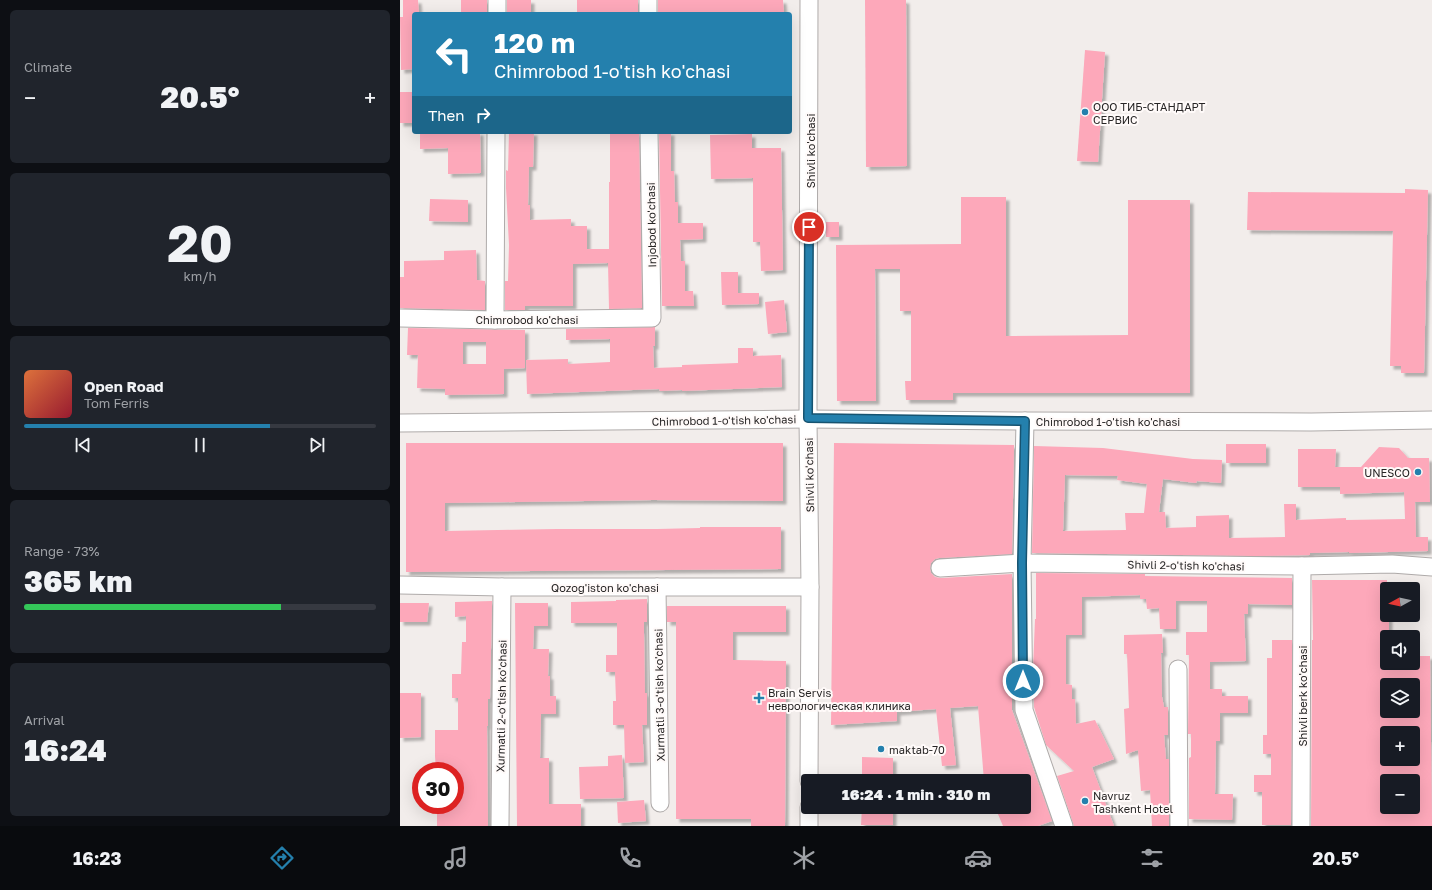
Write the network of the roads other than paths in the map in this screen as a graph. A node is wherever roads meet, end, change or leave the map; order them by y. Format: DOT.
graph roads {
  1 [pos="497,0"];
  2 [pos="648,0"];
  3 [pos="809,0"];
  4 [pos="497,12"];
  5 [pos="648,12"];
  6 [pos="496,134"];
  7 [pos="649,134"];
  8 [pos="400,318"];
  9 [pos="653,318"];
  10 [pos="495,320"];
  11 [pos="808,418"];
  12 [pos="1432,420"];
  13 [pos="1025,421"];
  14 [pos="400,423"];
  15 [pos="1022,563"];
  16 [pos="1302,566"];
  17 [pos="1432,567"];
  18 [pos="940,568"];
  19 [pos="400,585"];
  20 [pos="502,587"];
  21 [pos="658,587"];
  22 [pos="810,587"];
  23 [pos="1178,669"];
  24 [pos="809,774"];
  25 [pos="660,803"];
  26 [pos="809,814"];
  27 [pos="500,826"];
  28 [pos="809,826"];
  29 [pos="1064,826"];
  30 [pos="1179,826"];
  31 [pos="1301,826"];
  1 -- 4 [label="street"];
  2 -- 5 [label="street"];
  3 -- 11 [label="street, Shivli ko'chasi"];
  6 -- 10 [label="street"];
  7 -- 9 [label="street, Injobod ko'chasi"];
  8 -- 10 [label="street, Chimrobod ko'chasi"];
  9 -- 10 [label="street, Chimrobod ko'chasi"];
  11 -- 13 [label="street, Chimrobod 1-o'tish ko'chasi"];
  11 -- 14 [label="street, Chimrobod 1-o'tish ko'chasi"];
  11 -- 22 [label="street, Shivli ko'chasi"];
  12 -- 13 [label="street, Chimrobod 1-o'tish ko'chasi"];
  13 -- 15 [label="street"];
  15 -- 16 [label="street, Shivli 2-o'tish ko'chasi"];
  15 -- 18 [label="street, Shivli 2-o'tish ko'chasi"];
  15 -- 29 [label="street"];
  16 -- 17 [label="street, Shivli 2-o'tish ko'chasi"];
  16 -- 31 [label="street, Shivli berk ko'chasi"];
  19 -- 20 [label="street, Qozog'iston ko'chasi"];
  20 -- 21 [label="street, Qozog'iston ko'chasi"];
  20 -- 27 [label="street, Xurmatli 2-o'tish ko'chasi"];
  21 -- 22 [label="street, Qozog'iston ko'chasi"];
  21 -- 25 [label="street, Xurmatli 3-o'tish ko'chasi"];
  22 -- 24 [label="street, Shivli ko'chasi"];
  23 -- 30 [label="street"];
  26 -- 28 [label="street"];
}
